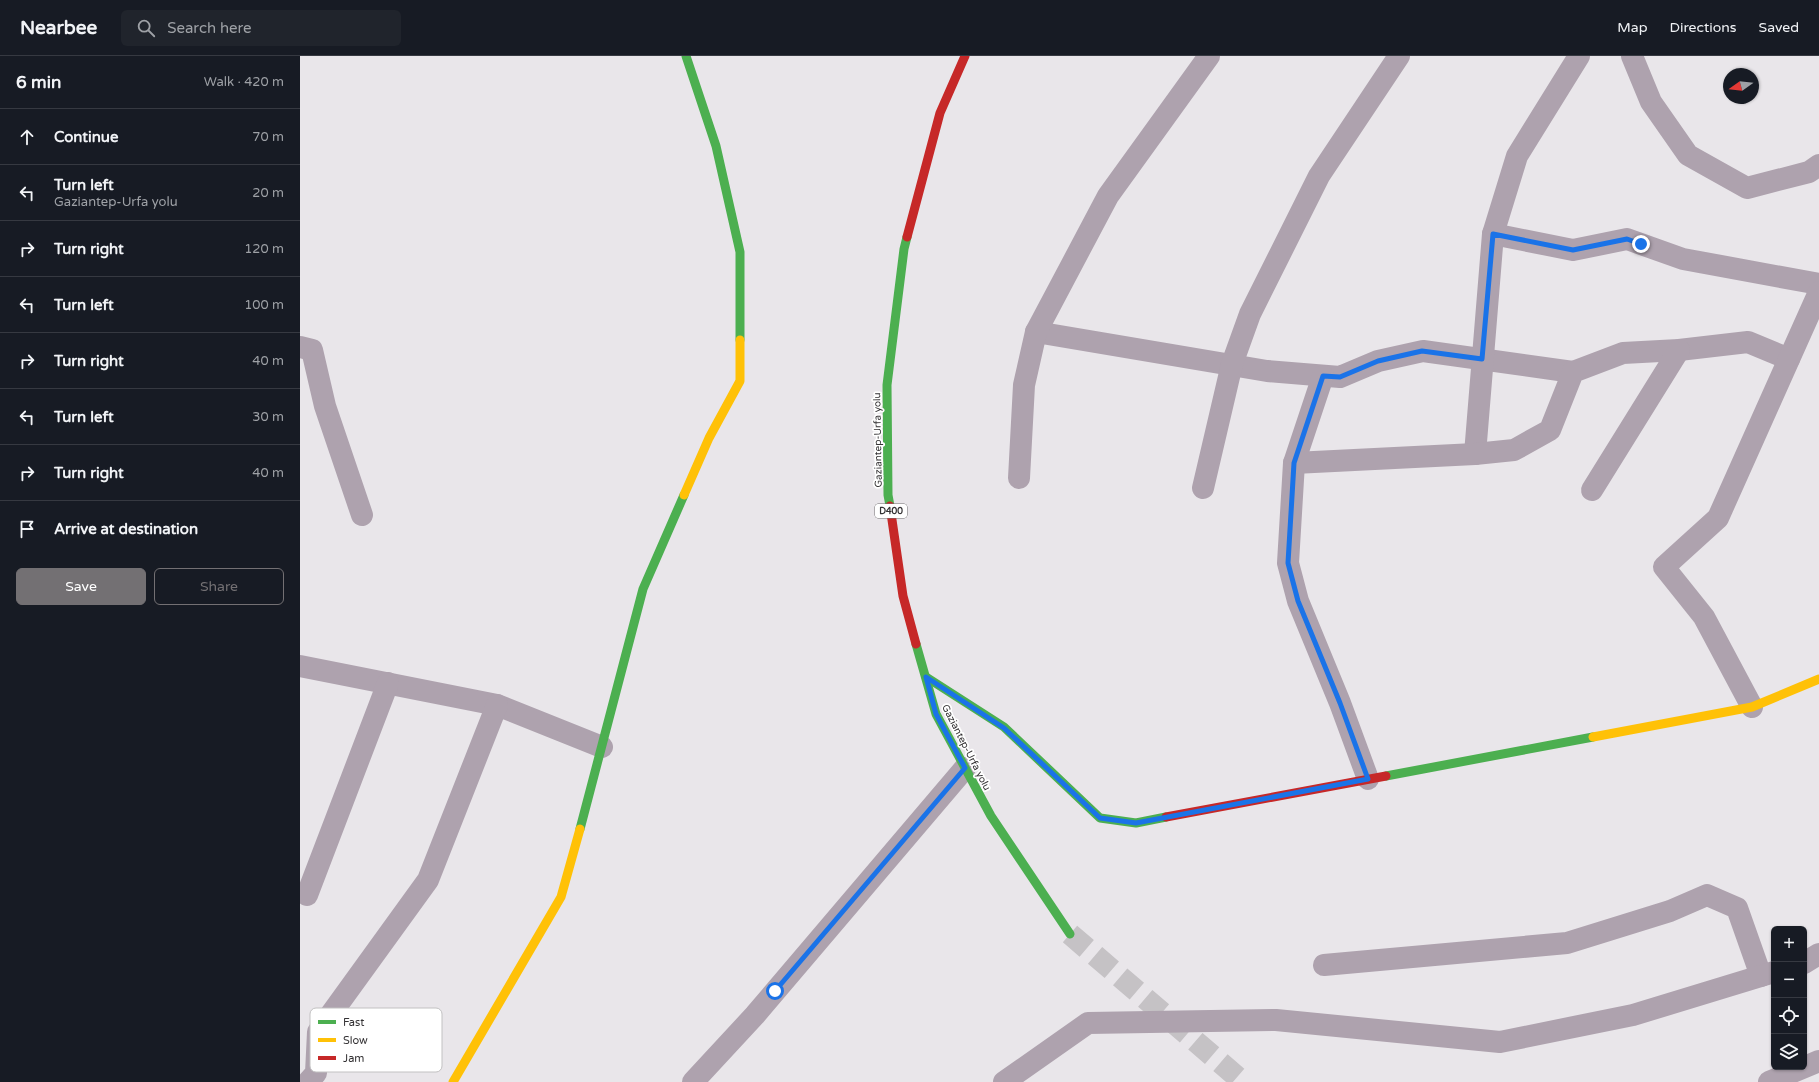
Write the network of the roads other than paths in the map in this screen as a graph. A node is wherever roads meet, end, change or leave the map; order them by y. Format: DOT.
graph roads {
  1 [pos="686,56"];
  2 [pos="965,56"];
  3 [pos="1209,56"];
  4 [pos="1399,56"];
  5 [pos="1579,56"];
  6 [pos="1632,56"];
  7 [pos="1819,165"];
  8 [pos="1493,234"];
  9 [pos="1819,284"];
  10 [pos="1819,292"];
  11 [pos="1036,332"];
  12 [pos="300,347"];
  13 [pos="1679,350"];
  14 [pos="1482,359"];
  15 [pos="1789,359"];
  16 [pos="1232,364"];
  17 [pos="1573,372"];
  18 [pos="1323,376"];
  19 [pos="1475,454"];
  20 [pos="1294,463"];
  21 [pos="1018,478"];
  22 [pos="1203,488"];
  23 [pos="1592,490"];
  24 [pos="362,515"];
  25 [pos="300,666"];
  26 [pos="926,677"];
  27 [pos="1819,679"];
  28 [pos="388,683"];
  29 [pos="497,705"];
  30 [pos="1752,707"];
  31 [pos="602,747"];
  32 [pos="965,768"];
  33 [pos="1368,779"];
  34 [pos="307,895"];
  35 [pos="1070,934"];
  36 [pos="1819,954"];
  37 [pos="1806,962"];
  38 [pos="1324,965"];
  39 [pos="1768,974"];
  40 [pos="335,1008"];
  41 [pos="1819,1061"];
  42 [pos="316,1072"];
  43 [pos="308,1082"];
  44 [pos="453,1082"];
  45 [pos="693,1082"];
  46 [pos="1004,1082"];
  47 [pos="1769,1082"];
  1 -- 31 [label="street"];
  2 -- 26 [label="street, Gaziantep-Urfa yolu / D400"];
  3 -- 11 [label="street"];
  4 -- 16 [label="street"];
  5 -- 8 [label="street"];
  6 -- 7 [label="street"];
  8 -- 9 [label="street"];
  8 -- 14 [label="street"];
  10 -- 15 [label="street"];
  11 -- 16 [label="street"];
  11 -- 21 [label="street"];
  12 -- 24 [label="street"];
  13 -- 15 [label="street"];
  13 -- 17 [label="street"];
  13 -- 23 [label="street"];
  14 -- 17 [label="street"];
  14 -- 18 [label="street"];
  14 -- 19 [label="street"];
  15 -- 30 [label="street"];
  16 -- 18 [label="street"];
  16 -- 22 [label="street"];
  17 -- 19 [label="street"];
  18 -- 20 [label="street"];
  19 -- 20 [label="street"];
  20 -- 33 [label="street"];
  25 -- 28 [label="street"];
  26 -- 32 [label="street, Gaziantep-Urfa yolu / D400"];
  26 -- 33 [label="street"];
  27 -- 30 [label="street"];
  28 -- 29 [label="street"];
  28 -- 34 [label="street"];
  29 -- 31 [label="street"];
  29 -- 40 [label="street"];
  30 -- 33 [label="street"];
  31 -- 44 [label="street"];
  32 -- 35 [label="street, Gaziantep-Urfa yolu / D400"];
  32 -- 45 [label="street"];
  36 -- 37 [label="street"];
  38 -- 39 [label="street"];
  39 -- 46 [label="street"];
  41 -- 47 [label="street"];
  42 -- 43 [label="street"];
}
